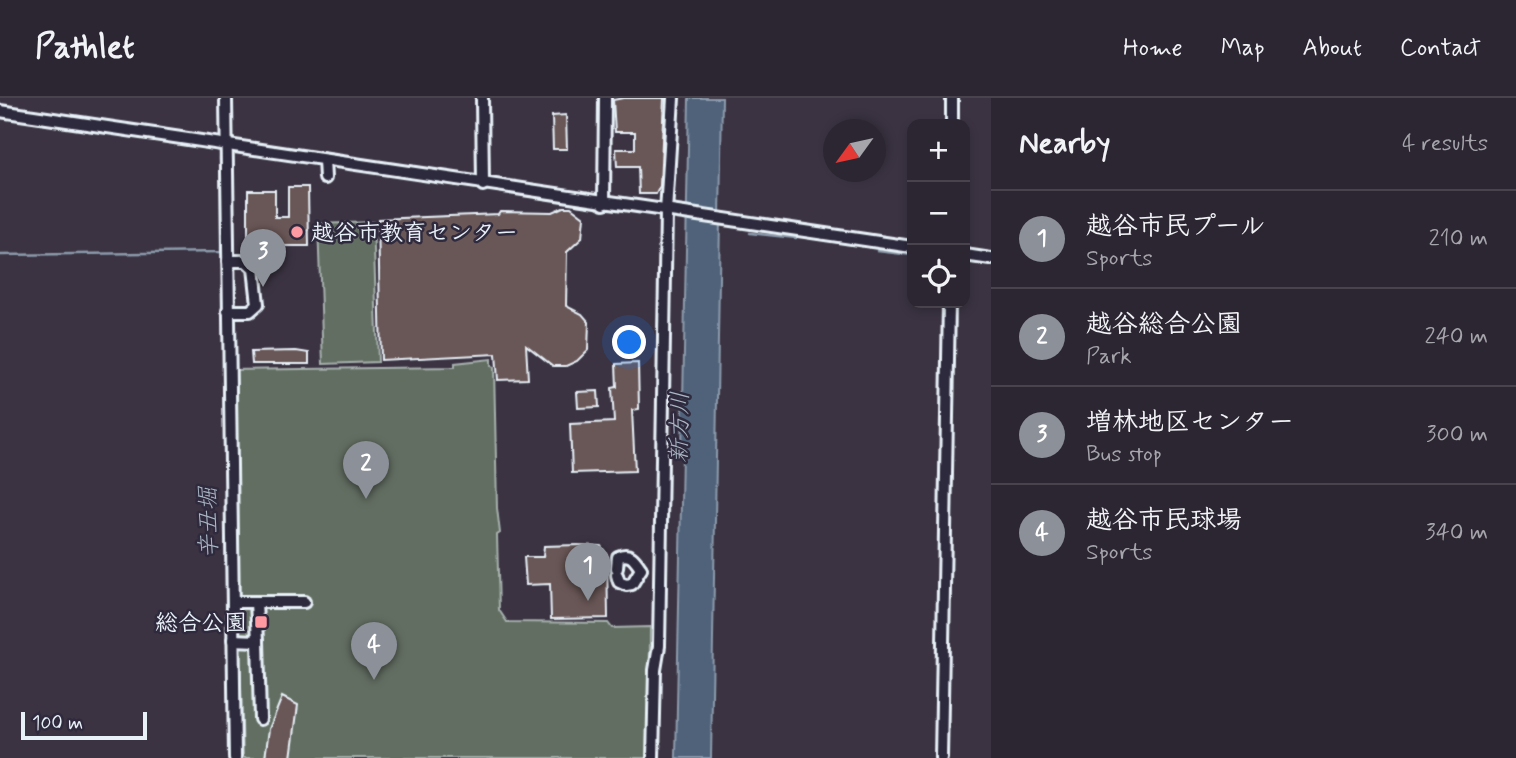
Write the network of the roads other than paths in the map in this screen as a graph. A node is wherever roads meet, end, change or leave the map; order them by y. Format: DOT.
graph roads {
  1 [pos="226,98"];
  2 [pos="482,98"];
  3 [pos="605,98"];
  4 [pos="673,98"];
  5 [pos="952,98"];
  6 [pos="0,111"];
  7 [pos="952,119"];
  8 [pos="227,147"];
  9 [pos="324,160"];
  10 [pos="325,178"];
  11 [pos="483,185"];
  12 [pos="604,203"];
  13 [pos="669,213"];
  14 [pos="907,246"];
  15 [pos="970,256"];
  16 [pos="991,259"];
  17 [pos="228,261"];
  18 [pos="949,308"];
  19 [pos="228,311"];
  20 [pos="641,569"];
  21 [pos="661,570"];
  22 [pos="233,601"];
  23 [pos="256,602"];
  24 [pos="304,602"];
  25 [pos="233,640"];
  26 [pos="258,640"];
  27 [pos="260,719"];
  28 [pos="235,758"];
  29 [pos="653,758"];
  30 [pos="941,758"];
  1 -- 8 [label="street"];
  2 -- 11 [label="street"];
  3 -- 12 [label="street"];
  4 -- 13 [label="street"];
  5 -- 7 [label="street"];
  6 -- 8 [label="street"];
  8 -- 9 [label="street"];
  8 -- 17 [label="street"];
  9 -- 10 [label="street"];
  9 -- 11 [label="street"];
  11 -- 12 [label="street"];
  12 -- 13 [label="street"];
  13 -- 14 [label="street"];
  13 -- 21 [label="street"];
  15 -- 16 [label="street"];
  17 -- 19 [label="street"];
  17 -- 19 [label="street"];
  18 -- 30 [label="street"];
  19 -- 22 [label="street"];
  20 -- 20 [label="street"];
  20 -- 21 [label="street"];
  21 -- 29 [label="street"];
  22 -- 23 [label="street"];
  22 -- 25 [label="street"];
  23 -- 24 [label="street"];
  23 -- 26 [label="street"];
  25 -- 26 [label="street"];
  25 -- 28 [label="street"];
  26 -- 27 [label="street"];
}
